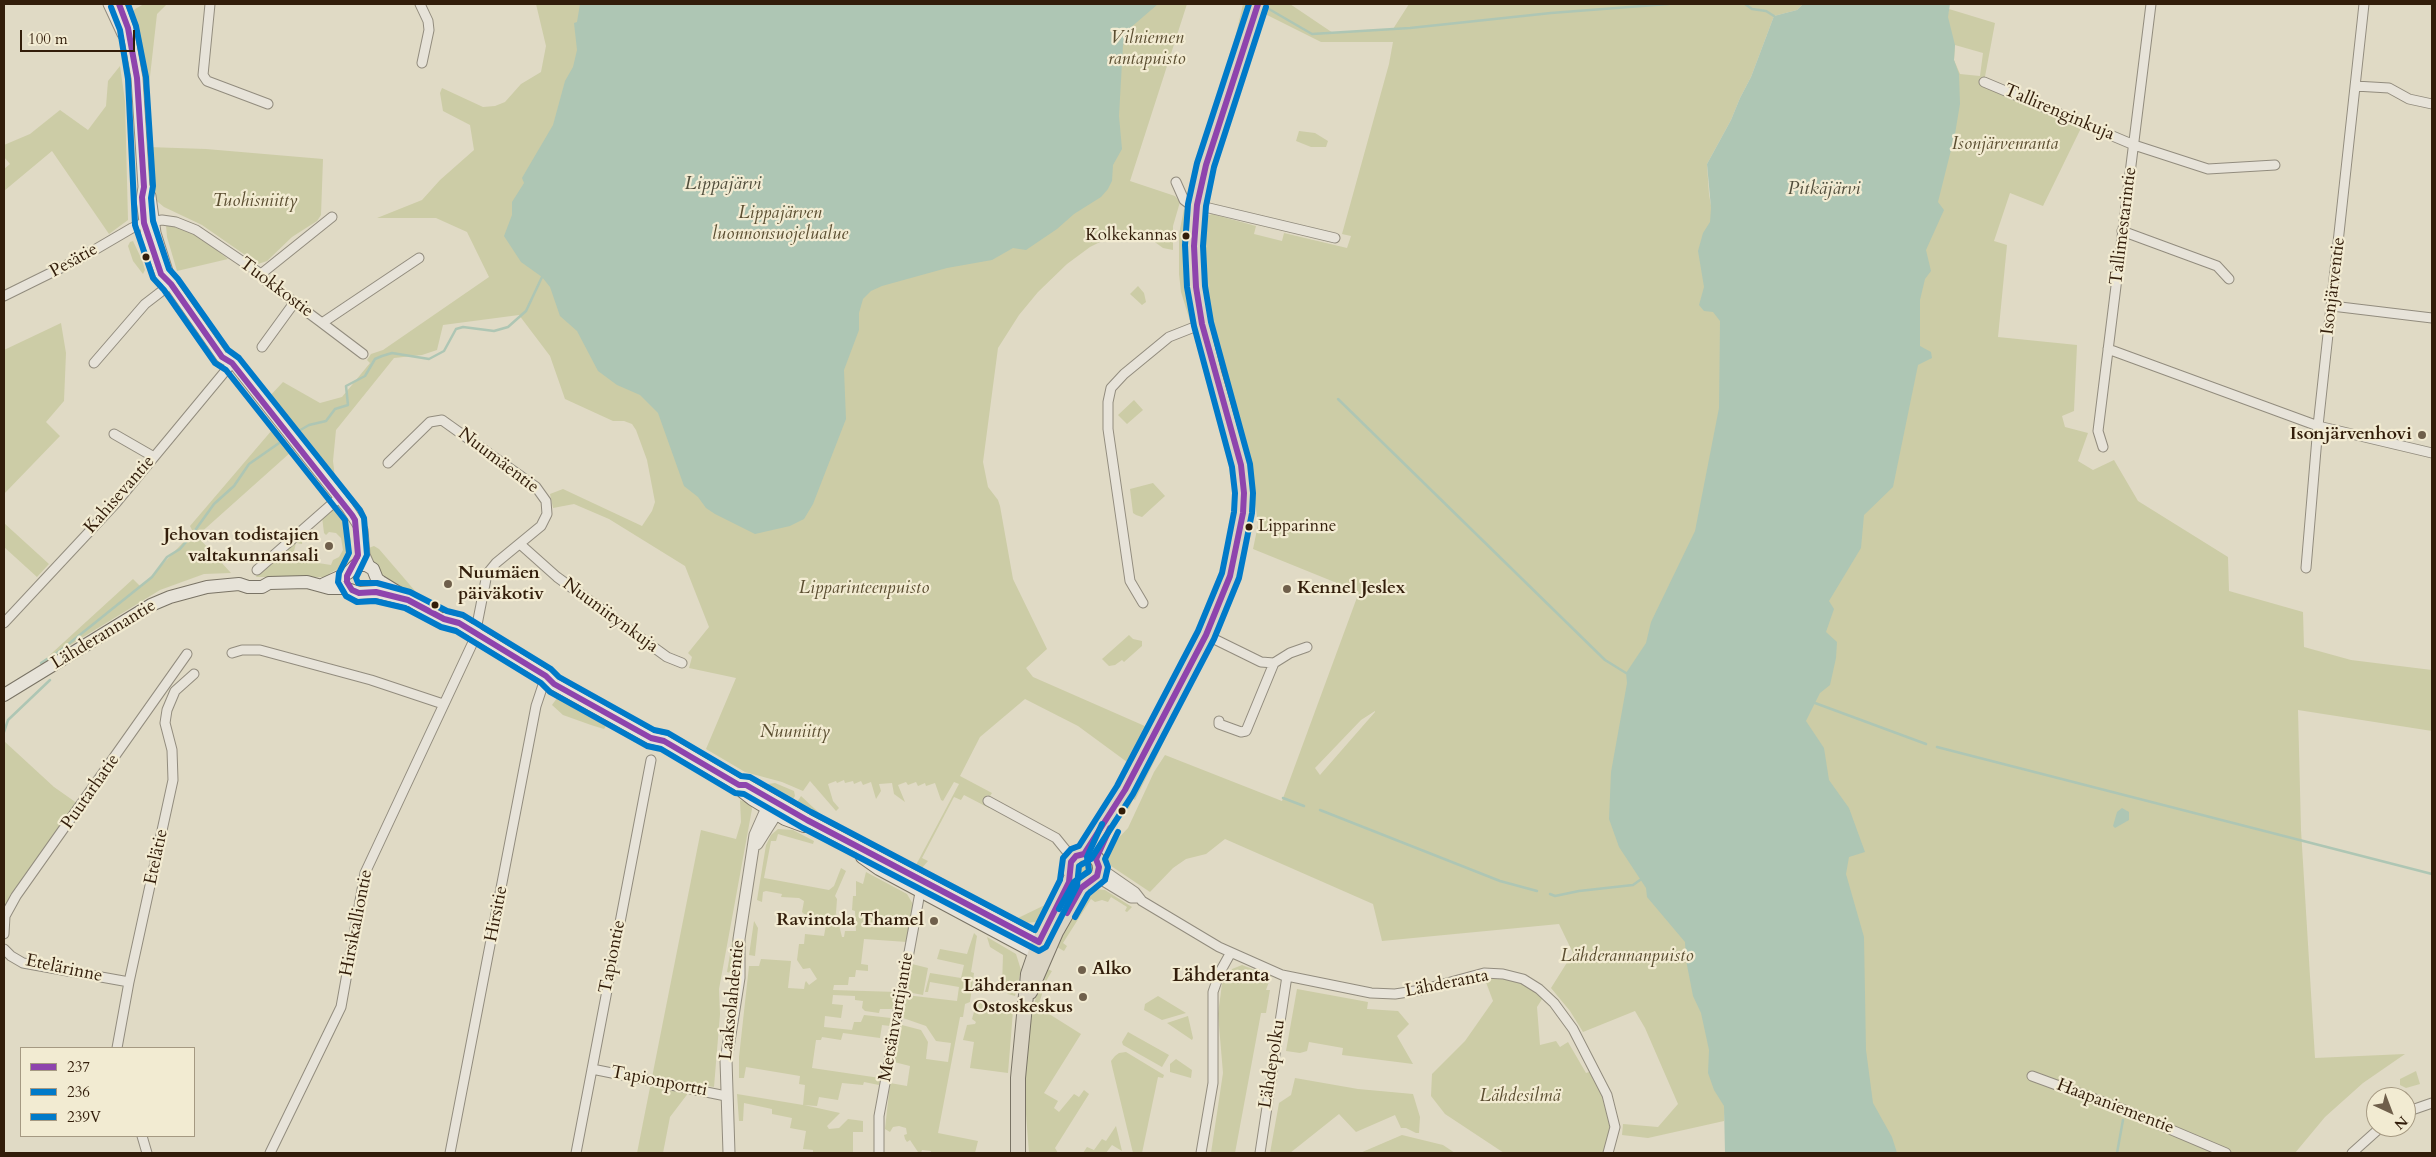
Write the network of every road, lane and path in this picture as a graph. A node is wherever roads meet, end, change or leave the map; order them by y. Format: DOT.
graph roads {
  1 [pos="116,4"];
  2 [pos="210,4"];
  3 [pos="420,4"];
  4 [pos="1258,4"];
  5 [pos="2150,4"];
  6 [pos="2364,4"];
  7 [pos="422,63"];
  8 [pos="1984,82"];
  9 [pos="2355,86"];
  10 [pos="268,104"];
  11 [pos="2432,104"];
  12 [pos="2134,144"];
  13 [pos="2275,165"];
  14 [pos="1176,182"];
  15 [pos="1197,205"];
  16 [pos="332,217"];
  17 [pos="148,222"];
  18 [pos="2122,231"];
  19 [pos="1335,238"];
  20 [pos="419,258"];
  21 [pos="261,274"];
  22 [pos="2229,279"];
  23 [pos="171,284"];
  24 [pos="4,296"];
  25 [pos="294,303"];
  26 [pos="2332,306"];
  27 [pos="2432,318"];
  28 [pos="322,322"];
  29 [pos="1202,324"];
  30 [pos="262,347"];
  31 [pos="2108,349"];
  32 [pos="363,354"];
  33 [pos="94,363"];
  34 [pos="232,363"];
  35 [pos="2318,426"];
  36 [pos="114,434"];
  37 [pos="2103,447"];
  38 [pos="2432,454"];
  39 [pos="154,457"];
  40 [pos="388,464"];
  41 [pos="340,497"];
  42 [pos="355,520"];
  43 [pos="520,544"];
  44 [pos="369,566"];
  45 [pos="2306,568"];
  46 [pos="257,570"];
  47 [pos="351,570"];
  48 [pos="377,579"];
  49 [pos="322,585"];
  50 [pos="354,591"];
  51 [pos="370,591"];
  52 [pos="408,600"];
  53 [pos="1143,603"];
  54 [pos="4,623"];
  55 [pos="1206,635"];
  56 [pos="475,636"];
  57 [pos="1307,647"];
  58 [pos="232,653"];
  59 [pos="187,654"];
  60 [pos="1274,662"];
  61 [pos="682,663"];
  62 [pos="194,674"];
  63 [pos="546,676"];
  64 [pos="4,695"];
  65 [pos="443,704"];
  66 [pos="1219,722"];
  67 [pos="651,760"];
  68 [pos="988,801"];
  69 [pos="773,806"];
  70 [pos="1089,867"];
  71 [pos="921,886"];
  72 [pos="1139,898"];
  73 [pos="4,934"];
  74 [pos="1040,948"];
  75 [pos="4,949"];
  76 [pos="1230,954"];
  77 [pos="1287,976"];
  78 [pos="129,982"];
  79 [pos="117,1047"];
  80 [pos="592,1069"];
  81 [pos="2032,1076"];
  82 [pos="726,1096"];
  83 [pos="2432,1103"];
  84 [pos="2416,1109"];
  85 [pos="142,1137"];
  86 [pos="2370,1137"];
  87 [pos="147,1153"];
  88 [pos="270,1153"];
  89 [pos="450,1153"];
  90 [pos="576,1153"];
  91 [pos="729,1153"];
  92 [pos="879,1153"];
  93 [pos="1018,1153"];
  94 [pos="1201,1153"];
  95 [pos="1260,1153"];
  96 [pos="1608,1153"];
  97 [pos="2226,1153"];
  98 [pos="2352,1153"];
  1 -- 17 [label="street"];
  2 -- 10 [label="street"];
  3 -- 7 [label="street"];
  4 -- 15 [label="main road"];
  5 -- 12 [label="street, Tallimestarintie"];
  6 -- 9 [label="street, Isonjärventie"];
  8 -- 12 [label="street, Tallirenginkuja"];
  9 -- 11 [label="street"];
  9 -- 26 [label="street, Isonjärventie"];
  12 -- 13 [label="street, Tallirenginkuja"];
  12 -- 18 [label="street, Tallimestarintie"];
  14 -- 15 [label="street"];
  15 -- 19 [label="street"];
  15 -- 29 [label="main road"];
  16 -- 21 [label="street"];
  17 -- 21 [label="street, Tuokkostie"];
  17 -- 23 [label="street"];
  17 -- 24 [label="street, Pesätie"];
  18 -- 22 [label="street"];
  18 -- 31 [label="street, Tallimestarintie"];
  20 -- 28 [label="street, Tuokkostie"];
  21 -- 25 [label="street, Tuokkostie"];
  23 -- 33 [label="street"];
  23 -- 34 [label="street"];
  25 -- 28 [label="street, Tuokkostie"];
  25 -- 30 [label="street"];
  26 -- 27 [label="street"];
  26 -- 35 [label="street, Isonjärventie"];
  28 -- 32 [label="street"];
  29 -- 53 [label="street"];
  29 -- 55 [label="main road"];
  31 -- 35 [label="street"];
  31 -- 37 [label="street, Tallimestarintie"];
  34 -- 39 [label="street, Kahisevantie"];
  34 -- 41 [label="street"];
  35 -- 38 [label="street"];
  35 -- 45 [label="street, Isonjärventie"];
  36 -- 39 [label="street"];
  39 -- 54 [label="street, Kahisevantie"];
  40 -- 43 [label="street, Nuumäentie"];
  41 -- 42 [label="street"];
  41 -- 46 [label="street"];
  42 -- 44 [label="street"];
  42 -- 47 [label="street"];
  43 -- 56 [label="street, Nuumäentie"];
  43 -- 61 [label="street, Nuuniitynkuja"];
  44 -- 47 [label="main road"];
  44 -- 48 [label="main road"];
  47 -- 49 [label="main road"];
  47 -- 50 [label="street"];
  48 -- 51 [label="street"];
  48 -- 52 [label="main road"];
  49 -- 50 [label="main road, Lähderannantie"];
  49 -- 64 [label="main road, Lähderannantie"];
  50 -- 51 [label="main road"];
  51 -- 52 [label="main road"];
  52 -- 56 [label="main road"];
  55 -- 60 [label="street"];
  55 -- 70 [label="main road"];
  56 -- 63 [label="main road"];
  56 -- 65 [label="street, Hirsikalliontie"];
  57 -- 60 [label="street"];
  58 -- 65 [label="street"];
  59 -- 73 [label="street, Puutarhatie"];
  60 -- 66 [label="street"];
  62 -- 78 [label="street, Etelätie"];
  63 -- 69 [label="main road"];
  63 -- 89 [label="street, Hirsitie"];
  65 -- 88 [label="street, Hirsikalliontie"];
  67 -- 80 [label="street, Tapiontie"];
  68 -- 70 [label="street"];
  69 -- 71 [label="main road"];
  69 -- 82 [label="street, Laaksolahdentie"];
  70 -- 72 [label="street, Lähderanta"];
  70 -- 72 [label="street, Lähderanta"];
  70 -- 74 [label="main road"];
  70 -- 74 [label="main road"];
  71 -- 74 [label="main road"];
  71 -- 92 [label="street, Metsänvartijantie"];
  72 -- 76 [label="street, Lähderanta"];
  74 -- 93 [label="main road"];
  75 -- 78 [label="street, Etelärinne"];
  76 -- 77 [label="street, Lähderanta"];
  76 -- 94 [label="street"];
  77 -- 95 [label="street, Lähdepolku"];
  77 -- 96 [label="street, Lähderanta"];
  78 -- 79 [label="street, Etelätie"];
  80 -- 82 [label="street, Tapionportti"];
  80 -- 90 [label="street, Tapiontie"];
  81 -- 97 [label="street, Haapaniementie"];
  82 -- 91 [label="street, Laaksolahdentie"];
  83 -- 84 [label="street"];
  85 -- 87 [label="street"];
  86 -- 98 [label="street"];
}
